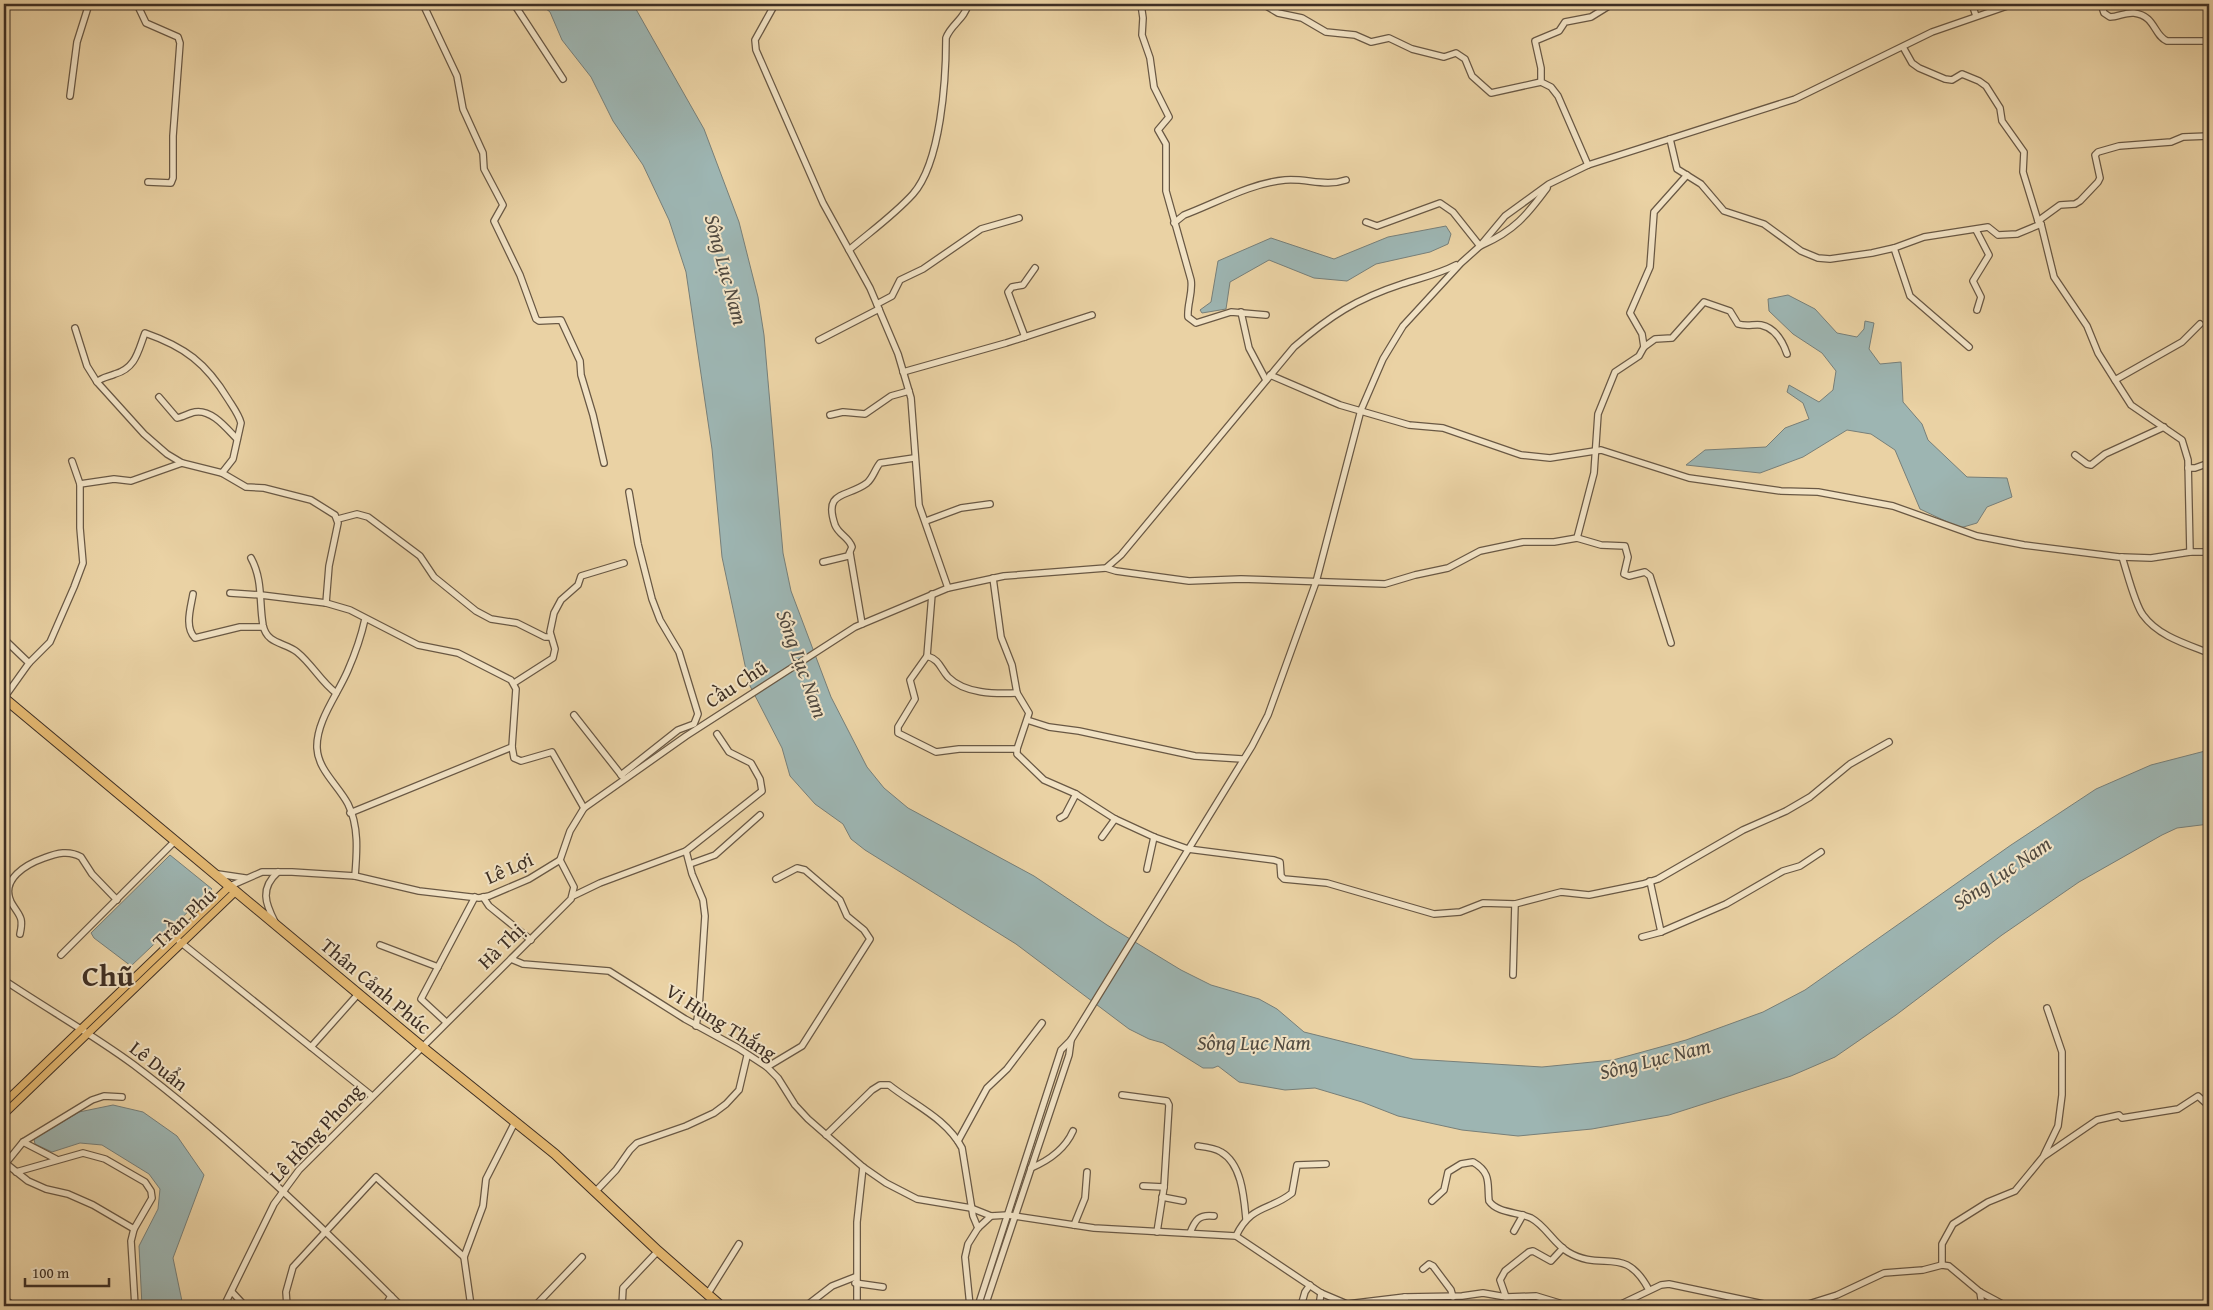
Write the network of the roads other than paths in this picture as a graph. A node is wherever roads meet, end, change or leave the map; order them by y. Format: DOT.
graph roads {
  1 [pos="88,4"];
  2 [pos="138,4"];
  3 [pos="423,4"];
  4 [pos="514,4"];
  5 [pos="775,4"];
  6 [pos="968,4"];
  7 [pos="1141,4"];
  8 [pos="1263,4"];
  9 [pos="1612,4"];
  10 [pos="1972,4"];
  11 [pos="2013,4"];
  12 [pos="2101,4"];
  13 [pos="1976,16"];
  14 [pos="2209,41"];
  15 [pos="1903,47"];
  16 [pos="563,79"];
  17 [pos="1541,82"];
  18 [pos="70,96"];
  19 [pos="2209,136"];
  20 [pos="1670,139"];
  21 [pos="1588,165"];
  22 [pos="1687,175"];
  23 [pos="1346,180"];
  24 [pos="148,182"];
  25 [pos="1550,184"];
  26 [pos="1019,218"];
  27 [pos="1366,222"];
  28 [pos="2040,222"];
  29 [pos="1174,223"];
  30 [pos="1976,230"];
  31 [pos="1480,246"];
  32 [pos="1894,248"];
  33 [pos="849,250"];
  34 [pos="1461,262"];
  35 [pos="1035,268"];
  36 [pos="878,306"];
  37 [pos="1977,310"];
  38 [pos="1242,312"];
  39 [pos="1092,315"];
  40 [pos="1266,315"];
  41 [pos="2200,324"];
  42 [pos="75,328"];
  43 [pos="1024,337"];
  44 [pos="819,340"];
  45 [pos="1644,347"];
  46 [pos="1970,347"];
  47 [pos="1787,354"];
  48 [pos="903,372"];
  49 [pos="1268,378"];
  50 [pos="2115,380"];
  51 [pos="97,382"];
  52 [pos="909,391"];
  53 [pos="159,397"];
  54 [pos="1362,410"];
  55 [pos="830,415"];
  56 [pos="2164,427"];
  57 [pos="237,439"];
  58 [pos="1597,450"];
  59 [pos="2075,456"];
  60 [pos="914,458"];
  61 [pos="72,461"];
  62 [pos="182,463"];
  63 [pos="604,463"];
  64 [pos="2209,463"];
  65 [pos="2188,468"];
  66 [pos="222,473"];
  67 [pos="80,484"];
  68 [pos="629,492"];
  69 [pos="990,504"];
  70 [pos="338,519"];
  71 [pos="926,521"];
  72 [pos="1577,538"];
  73 [pos="2190,552"];
  74 [pos="2209,552"];
  75 [pos="850,553"];
  76 [pos="2122,557"];
  77 [pos="251,558"];
  78 [pos="823,562"];
  79 [pos="624,563"];
  80 [pos="1106,568"];
  81 [pos="993,578"];
  82 [pos="1316,582"];
  83 [pos="948,588"];
  84 [pos="193,594"];
  85 [pos="230,594"];
  86 [pos="261,594"];
  87 [pos="932,594"];
  88 [pos="326,603"];
  89 [pos="365,619"];
  90 [pos="862,624"];
  91 [pos="263,627"];
  92 [pos="551,637"];
  93 [pos="4,639"];
  94 [pos="1671,643"];
  95 [pos="2209,653"];
  96 [pos="926,656"];
  97 [pos="29,663"];
  98 [pos="514,684"];
  99 [pos="336,693"];
  100 [pos="1017,693"];
  101 [pos="4,698"];
  102 [pos="574,715"];
  103 [pos="1027,720"];
  104 [pos="717,734"];
  105 [pos="686,736"];
  106 [pos="1889,742"];
  107 [pos="512,747"];
  108 [pos="1016,750"];
  109 [pos="1242,760"];
  110 [pos="623,777"];
  111 [pos="1076,794"];
  112 [pos="584,808"];
  113 [pos="350,812"];
  114 [pos="760,814"];
  115 [pos="1060,818"];
  116 [pos="1115,819"];
  117 [pos="1102,837"];
  118 [pos="1154,837"];
  119 [pos="176,841"];
  120 [pos="1188,849"];
  121 [pos="686,851"];
  122 [pos="1821,852"];
  123 [pos="560,860"];
  124 [pos="690,864"];
  125 [pos="1147,870"];
  126 [pos="278,872"];
  127 [pos="214,873"];
  128 [pos="354,876"];
  129 [pos="248,878"];
  130 [pos="776,879"];
  131 [pos="1650,881"];
  132 [pos="233,889"];
  133 [pos="573,896"];
  134 [pos="475,897"];
  135 [pos="483,897"];
  136 [pos="117,900"];
  137 [pos="1515,904"];
  138 [pos="276,924"];
  139 [pos="1662,932"];
  140 [pos="20,934"];
  141 [pos="1642,937"];
  142 [pos="178,940"];
  143 [pos="530,940"];
  144 [pos="380,945"];
  145 [pos="61,955"];
  146 [pos="511,959"];
  147 [pos="438,966"];
  148 [pos="1513,975"];
  149 [pos="4,980"];
  150 [pos="359,993"];
  151 [pos="2047,1008"];
  152 [pos="446,1022"];
  153 [pos="1042,1023"];
  154 [pos="696,1026"];
  155 [pos="81,1028"];
  156 [pos="88,1033"];
  157 [pos="1071,1040"];
  158 [pos="421,1046"];
  159 [pos="311,1047"];
  160 [pos="748,1056"];
  161 [pos="767,1066"];
  162 [pos="1122,1095"];
  163 [pos="372,1096"];
  164 [pos="122,1097"];
  165 [pos="4,1103"];
  166 [pos="2209,1106"];
  167 [pos="4,1114"];
  168 [pos="515,1122"];
  169 [pos="1073,1131"];
  170 [pos="826,1135"];
  171 [pos="958,1141"];
  172 [pos="23,1142"];
  173 [pos="1198,1146"];
  174 [pos="2043,1156"];
  175 [pos="56,1159"];
  176 [pos="5,1163"];
  177 [pos="1326,1164"];
  178 [pos="863,1167"];
  179 [pos="1031,1168"];
  180 [pos="16,1172"];
  181 [pos="1087,1172"];
  182 [pos="1143,1186"];
  183 [pos="1164,1187"];
  184 [pos="595,1192"];
  185 [pos="282,1193"];
  186 [pos="1162,1197"];
  187 [pos="1183,1201"];
  188 [pos="1432,1201"];
  189 [pos="972,1208"];
  190 [pos="1008,1215"];
  191 [pos="1523,1215"];
  192 [pos="991,1216"];
  193 [pos="1015,1216"];
  194 [pos="1214,1216"];
  195 [pos="1246,1219"];
  196 [pos="1074,1224"];
  197 [pos="978,1228"];
  198 [pos="134,1229"];
  199 [pos="1514,1231"];
  200 [pos="1156,1232"];
  201 [pos="324,1233"];
  202 [pos="1190,1233"];
  203 [pos="1236,1236"];
  204 [pos="739,1244"];
  205 [pos="1563,1248"];
  206 [pos="658,1251"];
  207 [pos="464,1257"];
  208 [pos="582,1257"];
  209 [pos="1942,1265"];
  210 [pos="1423,1269"];
  211 [pos="855,1280"];
  212 [pos="1310,1285"];
  213 [pos="883,1287"];
  214 [pos="1650,1290"];
  215 [pos="232,1292"];
  216 [pos="1980,1292"];
  217 [pos="1321,1293"];
  218 [pos="707,1295"];
  219 [pos="391,1296"];
  220 [pos="1453,1296"];
  221 [pos="1405,1297"];
  222 [pos="1506,1297"];
  223 [pos="4,1299"];
  224 [pos="1373,1304"];
  225 [pos="1346,1305"];
  226 [pos="14,1306"];
  227 [pos="135,1306"];
  228 [pos="224,1306"];
  229 [pos="245,1306"];
  230 [pos="287,1306"];
  231 [pos="384,1306"];
  232 [pos="401,1306"];
  233 [pos="471,1306"];
  234 [pos="535,1306"];
  235 [pos="622,1306"];
  236 [pos="721,1306"];
  237 [pos="806,1306"];
  238 [pos="857,1306"];
  239 [pos="970,1306"];
  240 [pos="978,1306"];
  241 [pos="985,1306"];
  242 [pos="1301,1306"];
  243 [pos="1319,1306"];
  244 [pos="1406,1306"];
  245 [pos="1564,1306"];
  246 [pos="1617,1306"];
  247 [pos="1773,1306"];
  248 [pos="1802,1306"];
  249 [pos="1982,1306"];
  250 [pos="2006,1306"];
  1 -- 18 [label="street"];
  2 -- 24 [label="street"];
  3 -- 63 [label="street"];
  4 -- 16 [label="street"];
  5 -- 33 [label="street"];
  6 -- 33 [label="street"];
  7 -- 29 [label="street"];
  8 -- 17 [label="street"];
  9 -- 17 [label="street"];
  10 -- 13 [label="street"];
  11 -- 13 [label="street"];
  12 -- 14 [label="street"];
  13 -- 15 [label="street"];
  15 -- 20 [label="street"];
  15 -- 28 [label="street"];
  17 -- 21 [label="street"];
  19 -- 28 [label="street"];
  20 -- 21 [label="street"];
  20 -- 22 [label="street"];
  21 -- 25 [label="street"];
  22 -- 32 [label="street"];
  22 -- 45 [label="street"];
  23 -- 29 [label="street"];
  25 -- 31 [label="street"];
  25 -- 31 [label="street"];
  26 -- 36 [label="street"];
  27 -- 31 [label="street"];
  28 -- 30 [label="street"];
  28 -- 50 [label="street"];
  29 -- 38 [label="street"];
  30 -- 32 [label="street"];
  30 -- 37 [label="street"];
  31 -- 34 [label="street"];
  32 -- 46 [label="street"];
  33 -- 36 [label="street"];
  34 -- 49 [label="street"];
  34 -- 54 [label="street"];
  35 -- 43 [label="street"];
  36 -- 44 [label="street"];
  36 -- 48 [label="street"];
  38 -- 40 [label="street"];
  38 -- 49 [label="street"];
  39 -- 43 [label="street"];
  41 -- 50 [label="street"];
  42 -- 51 [label="street"];
  43 -- 48 [label="street"];
  45 -- 47 [label="street"];
  45 -- 58 [label="street"];
  48 -- 52 [label="street"];
  49 -- 54 [label="street"];
  49 -- 80 [label="street"];
  50 -- 56 [label="street"];
  51 -- 57 [label="street"];
  51 -- 62 [label="street"];
  52 -- 55 [label="street"];
  52 -- 60 [label="street"];
  53 -- 57 [label="street"];
  54 -- 58 [label="street"];
  54 -- 82 [label="street"];
  56 -- 59 [label="street"];
  56 -- 65 [label="street"];
  57 -- 66 [label="street"];
  58 -- 72 [label="street"];
  58 -- 76 [label="street"];
  60 -- 71 [label="street"];
  60 -- 75 [label="street"];
  61 -- 67 [label="street"];
  62 -- 66 [label="street"];
  62 -- 67 [label="street"];
  64 -- 65 [label="street"];
  65 -- 73 [label="street"];
  66 -- 70 [label="street"];
  67 -- 97 [label="street"];
  68 -- 110 [label="street"];
  69 -- 71 [label="street"];
  70 -- 88 [label="street"];
  70 -- 92 [label="street"];
  71 -- 83 [label="street"];
  72 -- 82 [label="street, Cầu Chũ"];
  72 -- 94 [label="street"];
  73 -- 74 [label="street"];
  73 -- 76 [label="street"];
  75 -- 78 [label="street"];
  75 -- 90 [label="street"];
  76 -- 95 [label="street"];
  77 -- 86 [label="street"];
  79 -- 92 [label="street"];
  80 -- 81 [label="street, Cầu Chũ"];
  80 -- 82 [label="street, Cầu Chũ"];
  81 -- 83 [label="street, Cầu Chũ"];
  81 -- 100 [label="street"];
  82 -- 109 [label="street"];
  83 -- 87 [label="street, Cầu Chũ"];
  84 -- 91 [label="street"];
  85 -- 86 [label="street"];
  86 -- 88 [label="street"];
  86 -- 91 [label="street"];
  87 -- 90 [label="street, Cầu Chũ"];
  87 -- 96 [label="street"];
  88 -- 89 [label="street"];
  89 -- 98 [label="street"];
  89 -- 99 [label="street"];
  90 -- 105 [label="street, Cầu Chũ"];
  91 -- 99 [label="street"];
  92 -- 98 [label="street"];
  93 -- 97 [label="street"];
  96 -- 100 [label="street"];
  96 -- 108 [label="street"];
  97 -- 101 [label="street"];
  98 -- 107 [label="street"];
  99 -- 113 [label="street"];
  100 -- 103 [label="street"];
  101 -- 119 [label="highway, Thân Cảnh Phúc"];
  102 -- 110 [label="street"];
  103 -- 108 [label="street"];
  103 -- 109 [label="street"];
  104 -- 121 [label="street, Hà Thị"];
  105 -- 110 [label="street, Lê Lợi"];
  106 -- 131 [label="street"];
  107 -- 112 [label="street"];
  107 -- 113 [label="street"];
  108 -- 111 [label="street"];
  109 -- 120 [label="street"];
  110 -- 112 [label="street, Lê Lợi"];
  111 -- 115 [label="street"];
  111 -- 116 [label="street"];
  112 -- 123 [label="street, Lê Lợi"];
  113 -- 128 [label="street"];
  114 -- 124 [label="street"];
  116 -- 117 [label="street"];
  116 -- 118 [label="street"];
  118 -- 120 [label="street"];
  118 -- 125 [label="street"];
  119 -- 127 [label="highway, Thân Cảnh Phúc"];
  119 -- 136 [label="street"];
  120 -- 137 [label="street"];
  120 -- 157 [label="street"];
  121 -- 124 [label="street"];
  121 -- 133 [label="street, Hà Thị"];
  122 -- 139 [label="street"];
  123 -- 133 [label="street"];
  123 -- 135 [label="street, Lê Lợi"];
  124 -- 154 [label="street"];
  126 -- 128 [label="street, Lê Lợi"];
  126 -- 129 [label="street, Lê Lợi"];
  126 -- 138 [label="street"];
  127 -- 129 [label="street"];
  127 -- 132 [label="highway, Thân Cảnh Phúc"];
  128 -- 134 [label="street, Lê Lợi"];
  129 -- 132 [label="street"];
  130 -- 161 [label="street"];
  131 -- 137 [label="street"];
  131 -- 139 [label="street"];
  132 -- 138 [label="highway, Thân Cảnh Phúc"];
  132 -- 142 [label="main road, Trần Phú"];
  133 -- 143 [label="street, Hà Thị"];
  134 -- 135 [label="street, Lê Lợi"];
  134 -- 147 [label="street"];
  135 -- 143 [label="street"];
  136 -- 140 [label="street"];
  136 -- 145 [label="street"];
  137 -- 148 [label="street"];
  138 -- 150 [label="highway, Thân Cảnh Phúc"];
  139 -- 141 [label="street"];
  142 -- 155 [label="main road, Trần Phú"];
  142 -- 156 [label="main road, Trần Phú"];
  142 -- 159 [label="street"];
  143 -- 146 [label="street, Hà Thị"];
  144 -- 147 [label="street"];
  146 -- 152 [label="street, Hà Thị"];
  146 -- 154 [label="street, Vi Hùng Thắng"];
  147 -- 152 [label="street"];
  149 -- 155 [label="street, Lê Duẩn"];
  150 -- 158 [label="highway, Thân Cảnh Phúc"];
  150 -- 159 [label="street"];
  151 -- 174 [label="street"];
  152 -- 158 [label="street, Hà Thị"];
  153 -- 171 [label="street"];
  154 -- 160 [label="street, Vi Hùng Thắng"];
  155 -- 156 [label="street, Lê Duẩn"];
  155 -- 165 [label="main road, Trần Phú"];
  156 -- 167 [label="main road, Trần Phú"];
  156 -- 185 [label="street, Lê Duẩn"];
  157 -- 179 [label="street"];
  157 -- 190 [label="street"];
  158 -- 163 [label="street, Lê Hồng Phong"];
  158 -- 168 [label="highway, Thân Cảnh Phúc"];
  159 -- 163 [label="street"];
  160 -- 161 [label="street, Vi Hùng Thắng"];
  160 -- 184 [label="street"];
  161 -- 170 [label="street, Vi Hùng Thắng"];
  162 -- 183 [label="street"];
  163 -- 185 [label="street, Lê Hồng Phong"];
  164 -- 172 [label="street"];
  166 -- 174 [label="street"];
  168 -- 184 [label="highway, Thân Cảnh Phúc"];
  168 -- 207 [label="street"];
  169 -- 179 [label="street"];
  170 -- 171 [label="street"];
  170 -- 178 [label="street, Vi Hùng Thắng"];
  171 -- 189 [label="street"];
  172 -- 175 [label="street"];
  172 -- 176 [label="street"];
  173 -- 195 [label="street"];
  174 -- 209 [label="street"];
  175 -- 180 [label="street"];
  175 -- 198 [label="street"];
  176 -- 180 [label="street"];
  177 -- 195 [label="street"];
  178 -- 189 [label="street, Vi Hùng Thắng"];
  178 -- 211 [label="street"];
  179 -- 193 [label="street"];
  180 -- 198 [label="street"];
  181 -- 196 [label="street"];
  182 -- 183 [label="street"];
  183 -- 186 [label="street"];
  184 -- 206 [label="highway, Thân Cảnh Phúc"];
  185 -- 201 [label="street, Lê Duẩn"];
  185 -- 215 [label="street, Lê Hồng Phong"];
  186 -- 187 [label="street"];
  186 -- 200 [label="street"];
  188 -- 191 [label="street"];
  189 -- 192 [label="street, Vi Hùng Thắng"];
  189 -- 197 [label="street"];
  190 -- 192 [label="street"];
  190 -- 193 [label="street"];
  190 -- 240 [label="street"];
  191 -- 199 [label="street"];
  191 -- 205 [label="street"];
  192 -- 197 [label="street"];
  193 -- 196 [label="street"];
  193 -- 241 [label="street"];
  194 -- 202 [label="street"];
  195 -- 203 [label="street"];
  196 -- 200 [label="street"];
  197 -- 239 [label="street"];
  198 -- 227 [label="street"];
  200 -- 202 [label="street"];
  201 -- 207 [label="street"];
  201 -- 219 [label="street, Lê Duẩn"];
  201 -- 230 [label="street"];
  202 -- 203 [label="street"];
  203 -- 212 [label="street"];
  204 -- 218 [label="street"];
  205 -- 214 [label="street"];
  205 -- 222 [label="street"];
  206 -- 218 [label="highway, Thân Cảnh Phúc"];
  206 -- 235 [label="street"];
  207 -- 233 [label="street"];
  208 -- 234 [label="street"];
  209 -- 216 [label="street"];
  209 -- 248 [label="street"];
  210 -- 220 [label="street"];
  211 -- 213 [label="street"];
  211 -- 237 [label="street"];
  211 -- 238 [label="street"];
  212 -- 217 [label="street"];
  212 -- 242 [label="street"];
  214 -- 246 [label="street"];
  214 -- 247 [label="street"];
  215 -- 228 [label="street, Lê Hồng Phong"];
  215 -- 229 [label="street"];
  216 -- 249 [label="street"];
  216 -- 250 [label="street"];
  217 -- 225 [label="street"];
  217 -- 243 [label="street"];
  218 -- 236 [label="highway, Thân Cảnh Phúc"];
  219 -- 231 [label="street"];
  219 -- 232 [label="street, Lê Duẩn"];
  220 -- 221 [label="street"];
  220 -- 222 [label="street"];
  221 -- 224 [label="street"];
  221 -- 244 [label="street"];
  222 -- 245 [label="street"];
  223 -- 226 [label="street"];
  224 -- 225 [label="street"];
}
